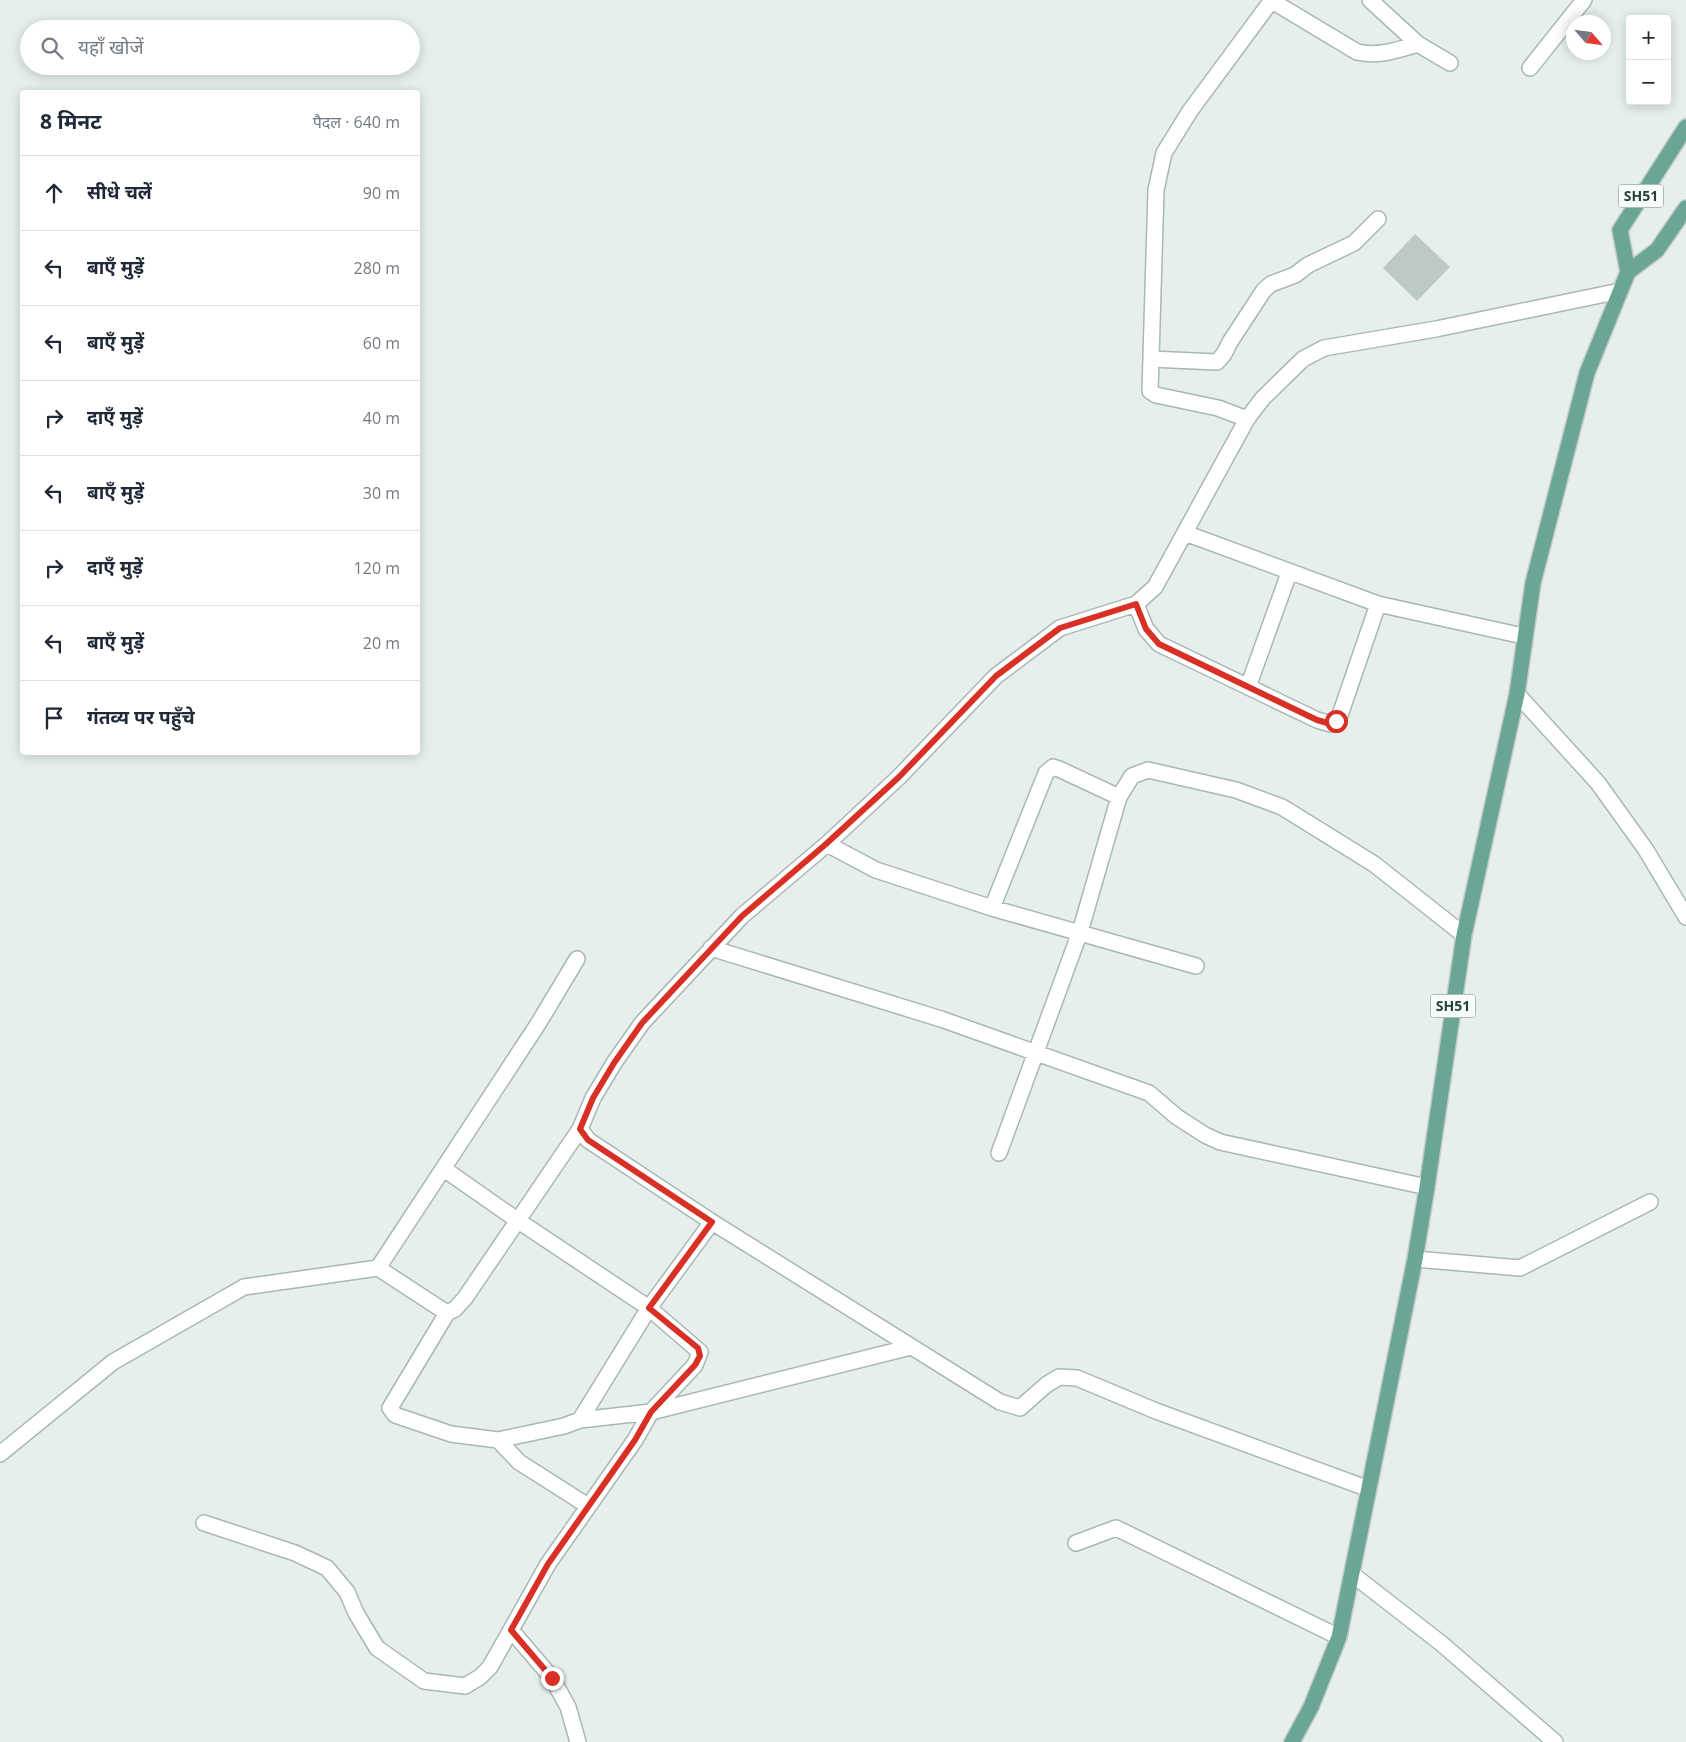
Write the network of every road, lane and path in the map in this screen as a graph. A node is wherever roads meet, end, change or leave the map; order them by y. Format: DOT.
graph roads {
  1 [pos="1272,0"];
  2 [pos="1370,0"];
  3 [pos="1584,0"];
  4 [pos="1418,44"];
  5 [pos="1450,63"];
  6 [pos="1530,68"];
  7 [pos="1686,127"];
  8 [pos="1686,208"];
  9 [pos="1378,219"];
  10 [pos="1628,272"];
  11 [pos="1620,291"];
  12 [pos="1151,359"];
  13 [pos="1247,420"];
  14 [pos="1185,533"];
  15 [pos="1289,573"];
  16 [pos="1136,604"];
  17 [pos="1378,604"];
  18 [pos="1523,636"];
  19 [pos="1248,687"];
  20 [pos="1516,694"];
  21 [pos="1120,797"];
  22 [pos="826,844"];
  23 [pos="992,908"];
  24 [pos="1686,917"];
  25 [pos="1080,932"];
  26 [pos="1464,935"];
  27 [pos="711,948"];
  28 [pos="577,959"];
  29 [pos="1196,966"];
  30 [pos="1038,1052"];
  31 [pos="580,1129"];
  32 [pos="999,1153"];
  33 [pos="444,1168"];
  34 [pos="1427,1187"];
  35 [pos="1650,1202"];
  36 [pos="516,1220"];
  37 [pos="712,1222"];
  38 [pos="1415,1259"];
  39 [pos="378,1268"];
  40 [pos="649,1308"];
  41 [pos="447,1312"];
  42 [pos="911,1347"];
  43 [pos="651,1412"];
  44 [pos="580,1420"];
  45 [pos="498,1440"];
  46 [pos="0,1454"];
  47 [pos="1369,1489"];
  48 [pos="588,1506"];
  49 [pos="204,1523"];
  50 [pos="1076,1543"];
  51 [pos="1352,1574"];
  52 [pos="511,1630"];
  53 [pos="1338,1637"];
  54 [pos="578,1742"];
  55 [pos="1292,1742"];
  56 [pos="1555,1742"];
  1 -- 4 [label="street"];
  1 -- 12 [label="street"];
  2 -- 4 [label="street"];
  3 -- 6 [label="street"];
  4 -- 5 [label="street"];
  7 -- 10 [label="main road, SH51"];
  8 -- 10 [label="main road, SH51"];
  9 -- 12 [label="street"];
  10 -- 11 [label="main road, SH51"];
  11 -- 13 [label="street"];
  11 -- 18 [label="main road, SH51"];
  12 -- 13 [label="street"];
  13 -- 14 [label="street"];
  14 -- 15 [label="street"];
  14 -- 16 [label="street"];
  15 -- 17 [label="street"];
  15 -- 19 [label="street"];
  16 -- 19 [label="street"];
  16 -- 22 [label="street"];
  17 -- 18 [label="street"];
  17 -- 19 [label="street"];
  18 -- 20 [label="main road, SH51"];
  20 -- 24 [label="street"];
  20 -- 26 [label="main road, SH51"];
  21 -- 23 [label="street"];
  21 -- 25 [label="street"];
  21 -- 26 [label="street"];
  22 -- 23 [label="street"];
  22 -- 27 [label="street"];
  23 -- 25 [label="street"];
  25 -- 29 [label="street"];
  25 -- 30 [label="street"];
  26 -- 34 [label="main road, SH51"];
  27 -- 30 [label="street"];
  27 -- 31 [label="street"];
  28 -- 33 [label="street"];
  30 -- 32 [label="street"];
  30 -- 34 [label="street"];
  31 -- 36 [label="street"];
  31 -- 37 [label="street"];
  33 -- 36 [label="street"];
  33 -- 39 [label="street"];
  34 -- 38 [label="main road, SH51"];
  35 -- 38 [label="street"];
  36 -- 40 [label="street"];
  36 -- 41 [label="street"];
  37 -- 40 [label="street"];
  37 -- 42 [label="street"];
  38 -- 47 [label="main road, SH51"];
  39 -- 41 [label="street"];
  39 -- 46 [label="street"];
  40 -- 43 [label="street"];
  40 -- 44 [label="street"];
  41 -- 45 [label="street"];
  42 -- 43 [label="street"];
  42 -- 47 [label="street"];
  43 -- 44 [label="street"];
  43 -- 48 [label="street"];
  44 -- 45 [label="street"];
  45 -- 48 [label="street"];
  47 -- 51 [label="main road, SH51"];
  48 -- 52 [label="street"];
  49 -- 52 [label="street"];
  50 -- 53 [label="street"];
  51 -- 53 [label="main road, SH51"];
  51 -- 56 [label="street"];
  52 -- 54 [label="street"];
  53 -- 55 [label="main road, SH51"];
}
